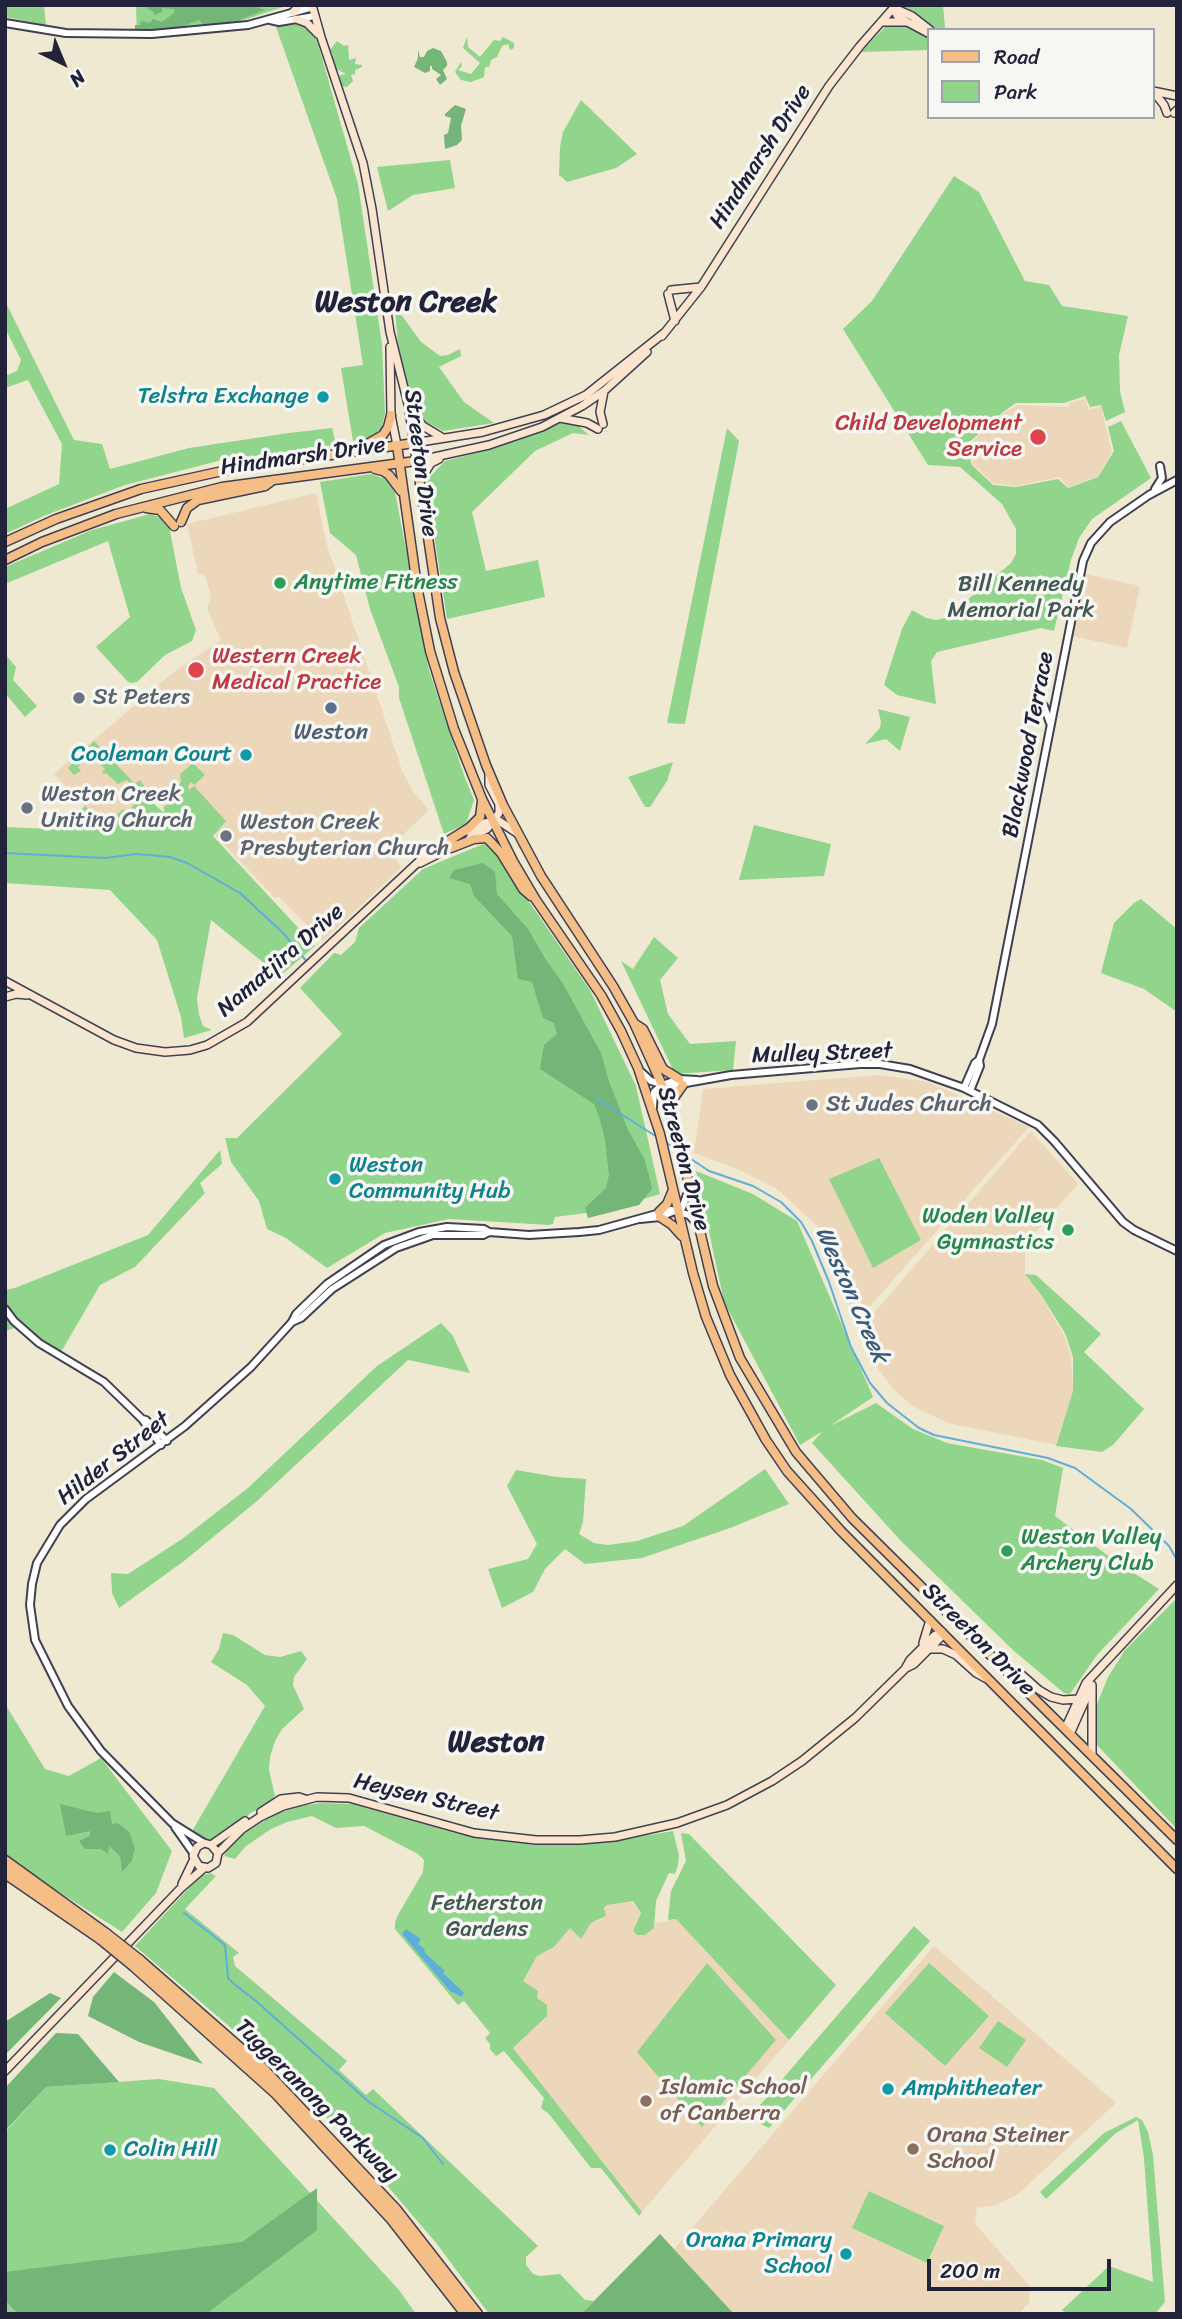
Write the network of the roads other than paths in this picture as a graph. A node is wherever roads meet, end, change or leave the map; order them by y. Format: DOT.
graph roads {
  1 [pos="300,5"];
  2 [pos="911,5"];
  3 [pos="894,7"];
  4 [pos="313,9"];
  5 [pos="295,15"];
  6 [pos="909,19"];
  7 [pos="881,22"];
  8 [pos="5,23"];
  9 [pos="926,30"];
  10 [pos="321,37"];
  11 [pos="1154,91"];
  12 [pos="1154,93"];
  13 [pos="1177,96"];
  14 [pos="1172,112"];
  15 [pos="701,287"];
  16 [pos="675,321"];
  17 [pos="390,332"];
  18 [pos="664,333"];
  19 [pos="604,391"];
  20 [pos="408,404"];
  21 [pos="391,415"];
  22 [pos="561,418"];
  23 [pos="443,439"];
  24 [pos="414,443"];
  25 [pos="397,445"];
  26 [pos="351,452"];
  27 [pos="446,456"];
  28 [pos="416,461"];
  29 [pos="399,463"];
  30 [pos="1160,466"];
  31 [pos="368,468"];
  32 [pos="276,479"];
  33 [pos="1177,480"];
  34 [pos="419,481"];
  35 [pos="1149,495"];
  36 [pos="404,497"];
  37 [pos="142,507"];
  38 [pos="5,542"];
  39 [pos="5,560"];
  40 [pos="1037,700"];
  41 [pos="1051,724"];
  42 [pos="489,772"];
  43 [pos="482,799"];
  44 [pos="493,822"];
  45 [pos="518,833"];
  46 [pos="448,845"];
  47 [pos="536,900"];
  48 [pos="5,981"];
  49 [pos="31,995"];
  50 [pos="5,997"];
  51 [pos="634,1023"];
  52 [pos="638,1068"];
  53 [pos="681,1082"];
  54 [pos="662,1085"];
  55 [pos="967,1089"];
  56 [pos="668,1106"];
  57 [pos="653,1114"];
  58 [pos="690,1186"];
  59 [pos="673,1189"];
  60 [pos="678,1210"];
  61 [pos="659,1215"];
  62 [pos="699,1227"];
  63 [pos="684,1238"];
  64 [pos="1177,1251"];
  65 [pos="5,1309"];
  66 [pos="164,1443"];
  67 [pos="912,1579"];
  68 [pos="1177,1585"];
  69 [pos="930,1620"];
  70 [pos="942,1632"];
  71 [pos="967,1634"];
  72 [pos="924,1649"];
  73 [pos="1007,1671"];
  74 [pos="1094,1676"];
  75 [pos="992,1682"];
  76 [pos="1092,1685"];
  77 [pos="1078,1699"];
  78 [pos="1068,1731"];
  79 [pos="1060,1750"];
  80 [pos="1092,1756"];
  81 [pos="305,1799"];
  82 [pos="172,1823"];
  83 [pos="1177,1840"];
  84 [pos="208,1844"];
  85 [pos="218,1853"];
  86 [pos="194,1856"];
  87 [pos="5,1861"];
  88 [pos="204,1868"];
  89 [pos="1177,1868"];
  90 [pos="5,1873"];
  91 [pos="181,1888"];
  92 [pos="103,1937"];
  93 [pos="137,1963"];
  94 [pos="5,2071"];
  95 [pos="466,2314"];
  96 [pos="477,2314"];
  1 -- 5 [label="main road"];
  2 -- 6 [label="main road"];
  3 -- 6 [label="main road"];
  3 -- 7 [label="main road, Hindmarsh Drive"];
  4 -- 5 [label="street"];
  4 -- 10 [label="main road, Streeton Drive"];
  5 -- 8 [label="street"];
  5 -- 10 [label="main road"];
  6 -- 7 [label="main road"];
  6 -- 9 [label="main road"];
  7 -- 15 [label="main road, Hindmarsh Drive"];
  10 -- 17 [label="main road, Streeton Drive"];
  11 -- 13 [label="main road"];
  12 -- 14 [label="main road"];
  15 -- 16 [label="main road, Hindmarsh Drive"];
  15 -- 16 [label="main road"];
  16 -- 18 [label="main road, Hindmarsh Drive"];
  17 -- 20 [label="main road, Streeton Drive"];
  17 -- 21 [label="main road, Streeton Drive"];
  18 -- 19 [label="main road, Hindmarsh Drive"];
  18 -- 23 [label="main road, Hindmarsh Drive"];
  19 -- 22 [label="main road, Hindmarsh Drive"];
  19 -- 22 [label="main road"];
  20 -- 23 [label="main road"];
  20 -- 24 [label="main road, Streeton Drive"];
  21 -- 25 [label="main road, Streeton Drive"];
  21 -- 26 [label="main road"];
  22 -- 27 [label="main road, Hindmarsh Drive"];
  23 -- 24 [label="main road, Hindmarsh Drive"];
  24 -- 25 [label="main road, Hindmarsh Drive"];
  24 -- 28 [label="main road, Streeton Drive"];
  25 -- 26 [label="main road, Hindmarsh Drive"];
  25 -- 29 [label="main road, Streeton Drive"];
  26 -- 38 [label="main road, Hindmarsh Drive"];
  27 -- 28 [label="main road, Hindmarsh Drive"];
  27 -- 34 [label="main road"];
  28 -- 29 [label="main road, Hindmarsh Drive"];
  28 -- 34 [label="main road, Streeton Drive"];
  29 -- 31 [label="main road, Hindmarsh Drive"];
  29 -- 36 [label="main road, Streeton Drive"];
  30 -- 35 [label="street"];
  31 -- 32 [label="main road, Hindmarsh Drive"];
  31 -- 36 [label="main road"];
  32 -- 37 [label="main road, Hindmarsh Drive"];
  32 -- 37 [label="main road"];
  33 -- 35 [label="street, Blackwood Terrace"];
  34 -- 42 [label="main road, Streeton Drive"];
  35 -- 41 [label="street, Blackwood Terrace"];
  36 -- 43 [label="main road, Streeton Drive"];
  37 -- 39 [label="main road, Hindmarsh Drive"];
  40 -- 41 [label="street"];
  41 -- 55 [label="street, Blackwood Terrace"];
  42 -- 44 [label="main road"];
  42 -- 45 [label="main road, Streeton Drive"];
  43 -- 44 [label="main road, Streeton Drive"];
  43 -- 46 [label="main road"];
  44 -- 45 [label="main road"];
  44 -- 46 [label="main road, Namatjira Drive"];
  44 -- 47 [label="main road, Streeton Drive"];
  45 -- 51 [label="main road, Streeton Drive"];
  46 -- 47 [label="main road"];
  46 -- 49 [label="main road, Namatjira Drive"];
  47 -- 52 [label="main road, Streeton Drive"];
  48 -- 49 [label="main road, Namatjira Drive"];
  49 -- 50 [label="main road"];
  51 -- 53 [label="main road"];
  51 -- 54 [label="main road, Streeton Drive"];
  52 -- 54 [label="street"];
  52 -- 57 [label="main road, Streeton Drive"];
  53 -- 54 [label="street, Mulley Street"];
  53 -- 55 [label="street, Mulley Street"];
  53 -- 56 [label="main road"];
  54 -- 56 [label="main road, Streeton Drive"];
  54 -- 57 [label="street"];
  55 -- 64 [label="street, Mulley Street"];
  56 -- 58 [label="main road, Streeton Drive"];
  57 -- 59 [label="main road, Streeton Drive"];
  58 -- 60 [label="street"];
  58 -- 62 [label="main road, Streeton Drive"];
  59 -- 60 [label="main road, Streeton Drive"];
  59 -- 61 [label="main road"];
  60 -- 61 [label="street, Hilder Street"];
  60 -- 62 [label="street"];
  60 -- 63 [label="main road, Streeton Drive"];
  61 -- 63 [label="main road"];
  61 -- 66 [label="street, Hilder Street"];
  62 -- 67 [label="main road, Streeton Drive"];
  63 -- 69 [label="main road, Streeton Drive"];
  65 -- 66 [label="street"];
  66 -- 82 [label="street, Hilder Street"];
  67 -- 70 [label="main road"];
  67 -- 71 [label="main road, Streeton Drive"];
  68 -- 74 [label="main road"];
  69 -- 70 [label="main road, Streeton Drive"];
  69 -- 72 [label="main road"];
  70 -- 71 [label="main road"];
  70 -- 72 [label="main road, Heysen Street"];
  70 -- 75 [label="main road, Streeton Drive"];
  71 -- 73 [label="main road, Streeton Drive"];
  72 -- 75 [label="main road"];
  72 -- 81 [label="main road, Heysen Street"];
  73 -- 77 [label="main road"];
  73 -- 78 [label="main road, Streeton Drive"];
  74 -- 76 [label="main road"];
  74 -- 77 [label="main road"];
  75 -- 79 [label="main road, Streeton Drive"];
  76 -- 78 [label="main road"];
  76 -- 80 [label="main road"];
  77 -- 78 [label="main road"];
  78 -- 79 [label="main road"];
  78 -- 80 [label="main road, Streeton Drive"];
  79 -- 89 [label="main road, Streeton Drive"];
  80 -- 83 [label="main road, Streeton Drive"];
  81 -- 84 [label="main road, Heysen Street"];
  81 -- 85 [label="main road, Heysen Street"];
  82 -- 84 [label="street, Hilder Street"];
  82 -- 86 [label="street, Hilder Street"];
  84 -- 85 [label="main road"];
  84 -- 86 [label="main road, Heysen Street"];
  85 -- 88 [label="main road, Heysen Street"];
  86 -- 88 [label="main road"];
  86 -- 91 [label="main road, Heysen Street"];
  87 -- 92 [label="highway, Tuggeranong Parkway"];
  88 -- 91 [label="main road, Heysen Street"];
  90 -- 92 [label="highway, Tuggeranong Parkway"];
  91 -- 94 [label="main road, Heysen Street"];
  92 -- 93 [label="highway, Tuggeranong Parkway, bridge"];
  93 -- 95 [label="highway, Tuggeranong Parkway"];
  93 -- 96 [label="highway, Tuggeranong Parkway"];
}
